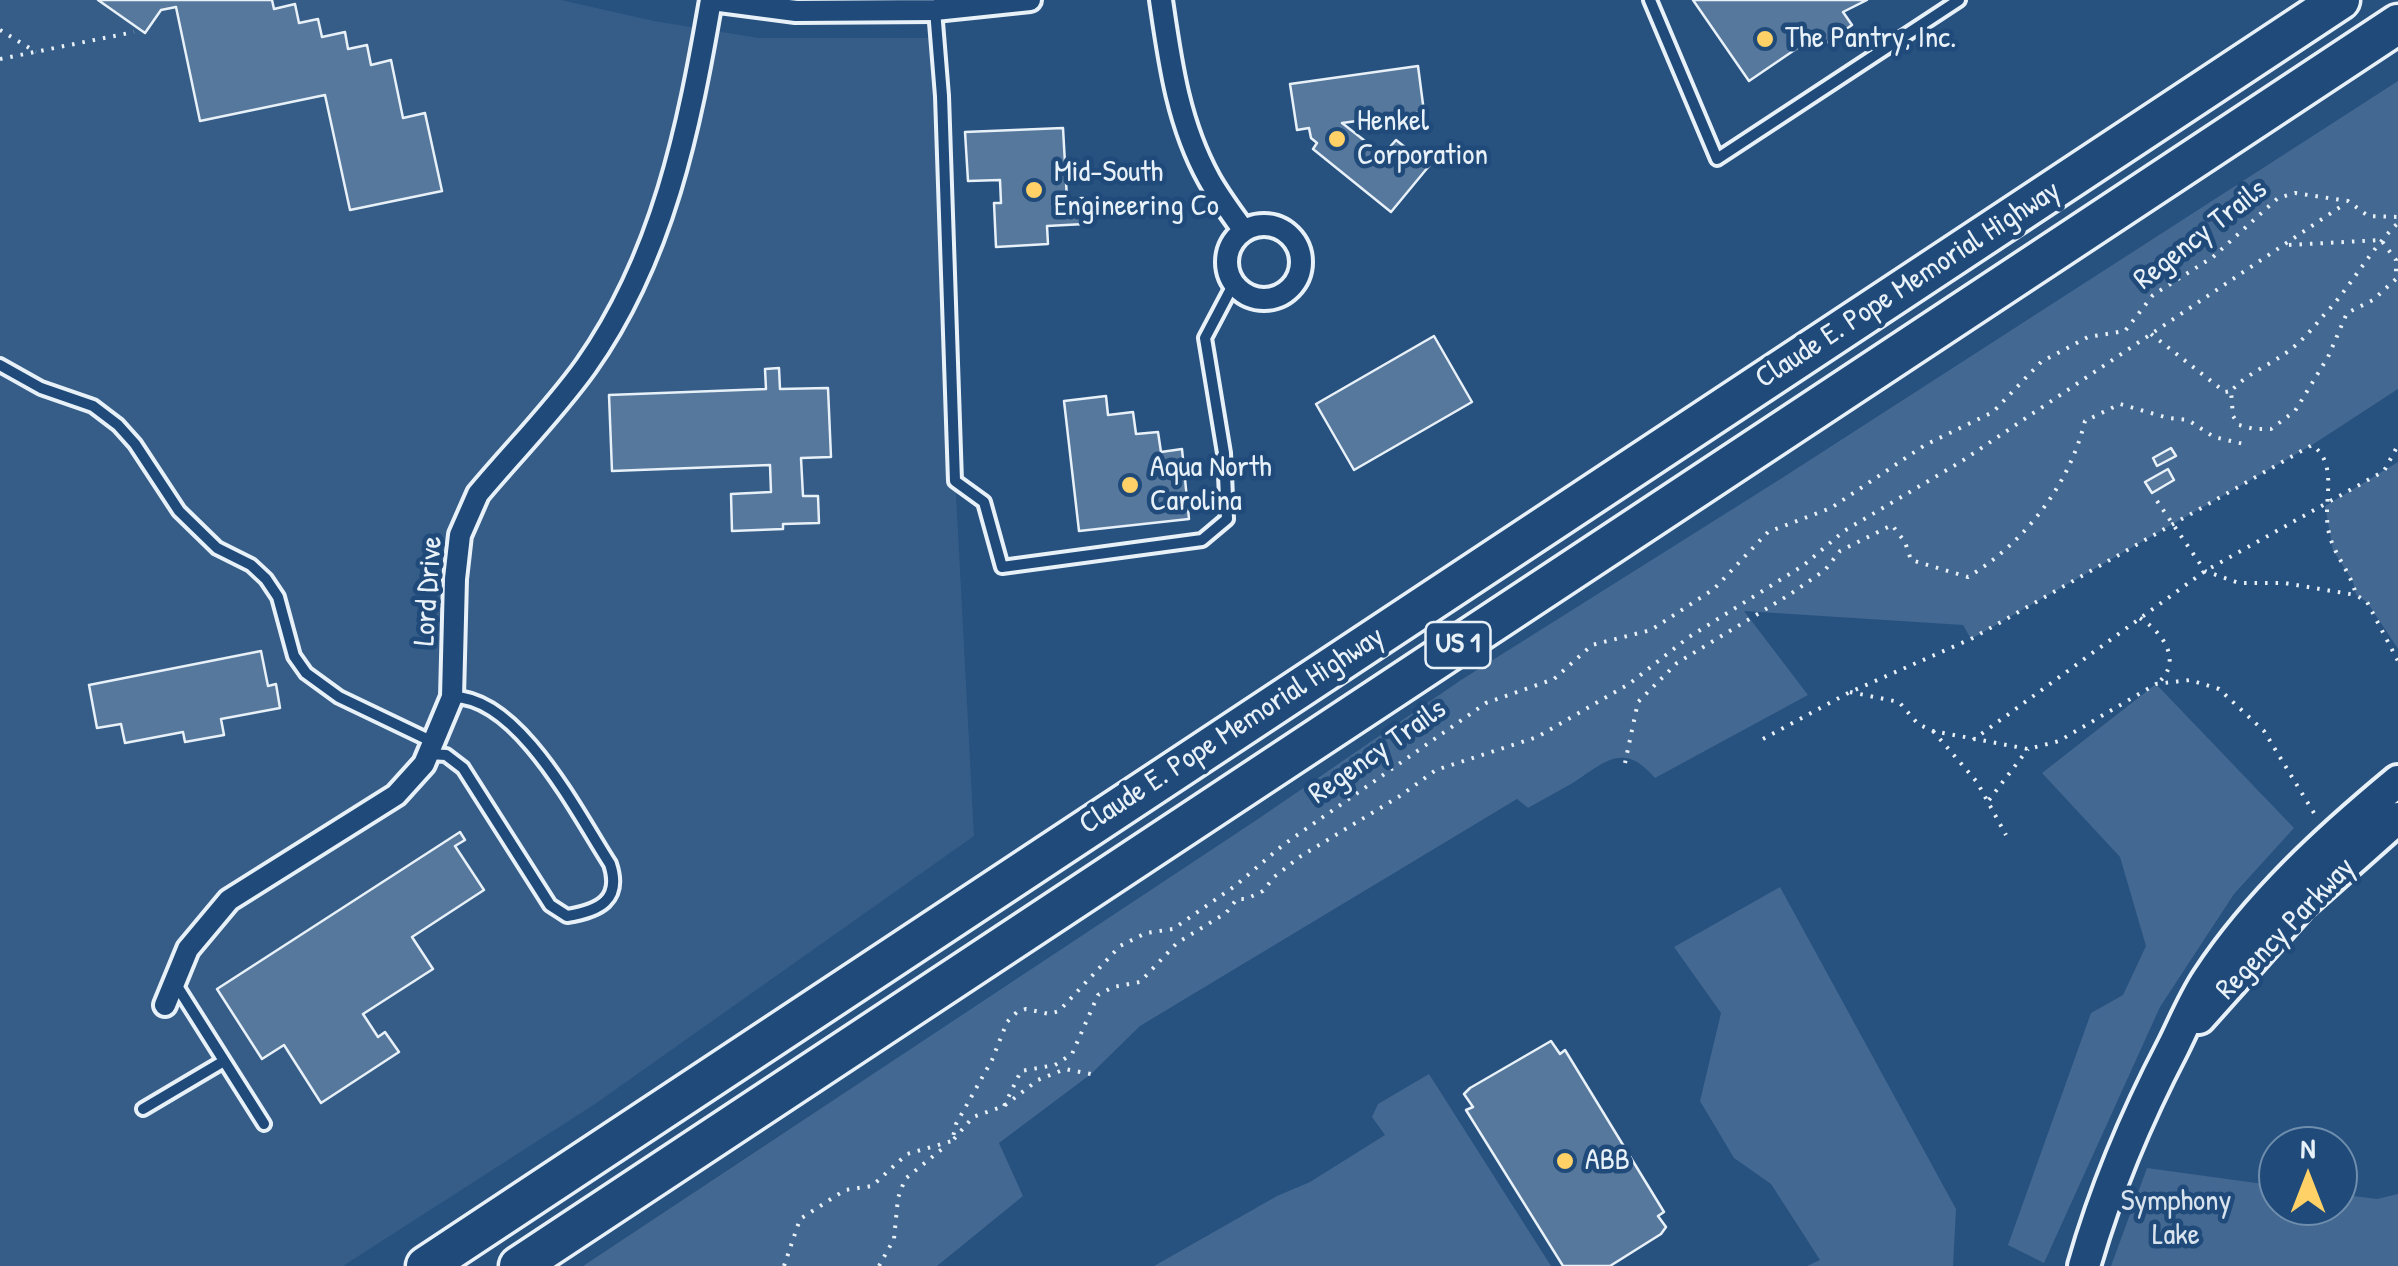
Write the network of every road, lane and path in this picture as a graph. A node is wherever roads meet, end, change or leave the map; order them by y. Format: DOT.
graph roads {
  1 [pos="712,0"];
  2 [pos="1030,0"];
  3 [pos="1160,0"];
  4 [pos="1650,0"];
  5 [pos="1959,0"];
  6 [pos="2340,0"];
  7 [pos="935,10"];
  8 [pos="2398,24"];
  9 [pos="0,30"];
  10 [pos="134,32"];
  11 [pos="36,52"];
  12 [pos="0,59"];
  13 [pos="2348,201"];
  14 [pos="2398,220"];
  15 [pos="1244,231"];
  16 [pos="2380,240"];
  17 [pos="2284,246"];
  18 [pos="1234,283"];
  19 [pos="2148,333"];
  20 [pos="0,365"];
  21 [pos="2232,391"];
  22 [pos="2248,445"];
  23 [pos="2398,445"];
  24 [pos="2156,501"];
  25 [pos="2325,506"];
  26 [pos="2174,526"];
  27 [pos="2205,571"];
  28 [pos="2356,595"];
  29 [pos="2140,618"];
  30 [pos="2398,661"];
  31 [pos="2156,684"];
  32 [pos="1850,692"];
  33 [pos="452,697"];
  34 [pos="1933,731"];
  35 [pos="1763,739"];
  36 [pos="1973,740"];
  37 [pos="430,748"];
  38 [pos="2028,749"];
  39 [pos="1625,763"];
  40 [pos="2398,782"];
  41 [pos="1989,800"];
  42 [pos="2398,818"];
  43 [pos="2322,826"];
  44 [pos="2006,835"];
  45 [pos="174,982"];
  46 [pos="164,1005"];
  47 [pos="2176,1042"];
  48 [pos="224,1061"];
  49 [pos="1091,1074"];
  50 [pos="1004,1106"];
  51 [pos="144,1109"];
  52 [pos="264,1124"];
  53 [pos="952,1141"];
  54 [pos="426,1266"];
  55 [pos="519,1266"];
  56 [pos="784,1266"];
  57 [pos="880,1266"];
  58 [pos="2084,1266"];
  1 -- 7 [label="street"];
  1 -- 33 [label="street, Lord Drive"];
  2 -- 7 [label="street"];
  3 -- 15 [label="street"];
  4 -- 5 [label="lane"];
  6 -- 54 [label="highway, Claude E. Pope Memorial Highway / US 1"];
  7 -- 18 [label="lane"];
  8 -- 55 [label="highway, Claude E. Pope Memorial Highway / US 1"];
  9 -- 11 [label="path"];
  10 -- 11 [label="path"];
  11 -- 12 [label="path"];
  13 -- 14 [label="path, Regency Trails"];
  13 -- 17 [label="path, Regency Trails"];
  13 -- 53 [label="path, Regency Trails"];
  14 -- 16 [label="path, Regency Trails"];
  15 -- 18 [label="street"];
  15 -- 18 [label="street"];
  16 -- 17 [label="path, Regency Trails"];
  16 -- 21 [label="path, Regency Trails"];
  16 -- 21 [label="path, Regency Trails"];
  17 -- 19 [label="path, Regency Trails"];
  19 -- 21 [label="path, Regency Trails"];
  19 -- 50 [label="path, Regency Trails"];
  20 -- 37 [label="lane"];
  22 -- 39 [label="path"];
  23 -- 25 [label="path"];
  24 -- 26 [label="path"];
  25 -- 26 [label="path"];
  25 -- 27 [label="path"];
  25 -- 28 [label="path"];
  26 -- 27 [label="path"];
  26 -- 32 [label="path"];
  27 -- 28 [label="path"];
  27 -- 29 [label="path"];
  28 -- 30 [label="path"];
  29 -- 31 [label="path"];
  29 -- 36 [label="path"];
  31 -- 38 [label="path"];
  31 -- 43 [label="path"];
  32 -- 34 [label="path"];
  32 -- 35 [label="path"];
  33 -- 37 [label="street, Lord Drive"];
  33 -- 37 [label="lane"];
  34 -- 36 [label="path"];
  34 -- 41 [label="path"];
  36 -- 38 [label="path"];
  37 -- 45 [label="street, Lord Drive"];
  38 -- 41 [label="path"];
  40 -- 47 [label="street, Regency Parkway"];
  41 -- 44 [label="path"];
  42 -- 47 [label="street, Regency Parkway"];
  45 -- 46 [label="street, Lord Drive"];
  45 -- 48 [label="lane"];
  47 -- 58 [label="street, Regency Parkway"];
  48 -- 51 [label="lane"];
  48 -- 52 [label="lane"];
  49 -- 50 [label="path, Regency Trails"];
  50 -- 53 [label="path, Regency Trails"];
  53 -- 56 [label="path, Regency Trails"];
  53 -- 57 [label="path, Regency Trails"];
}
